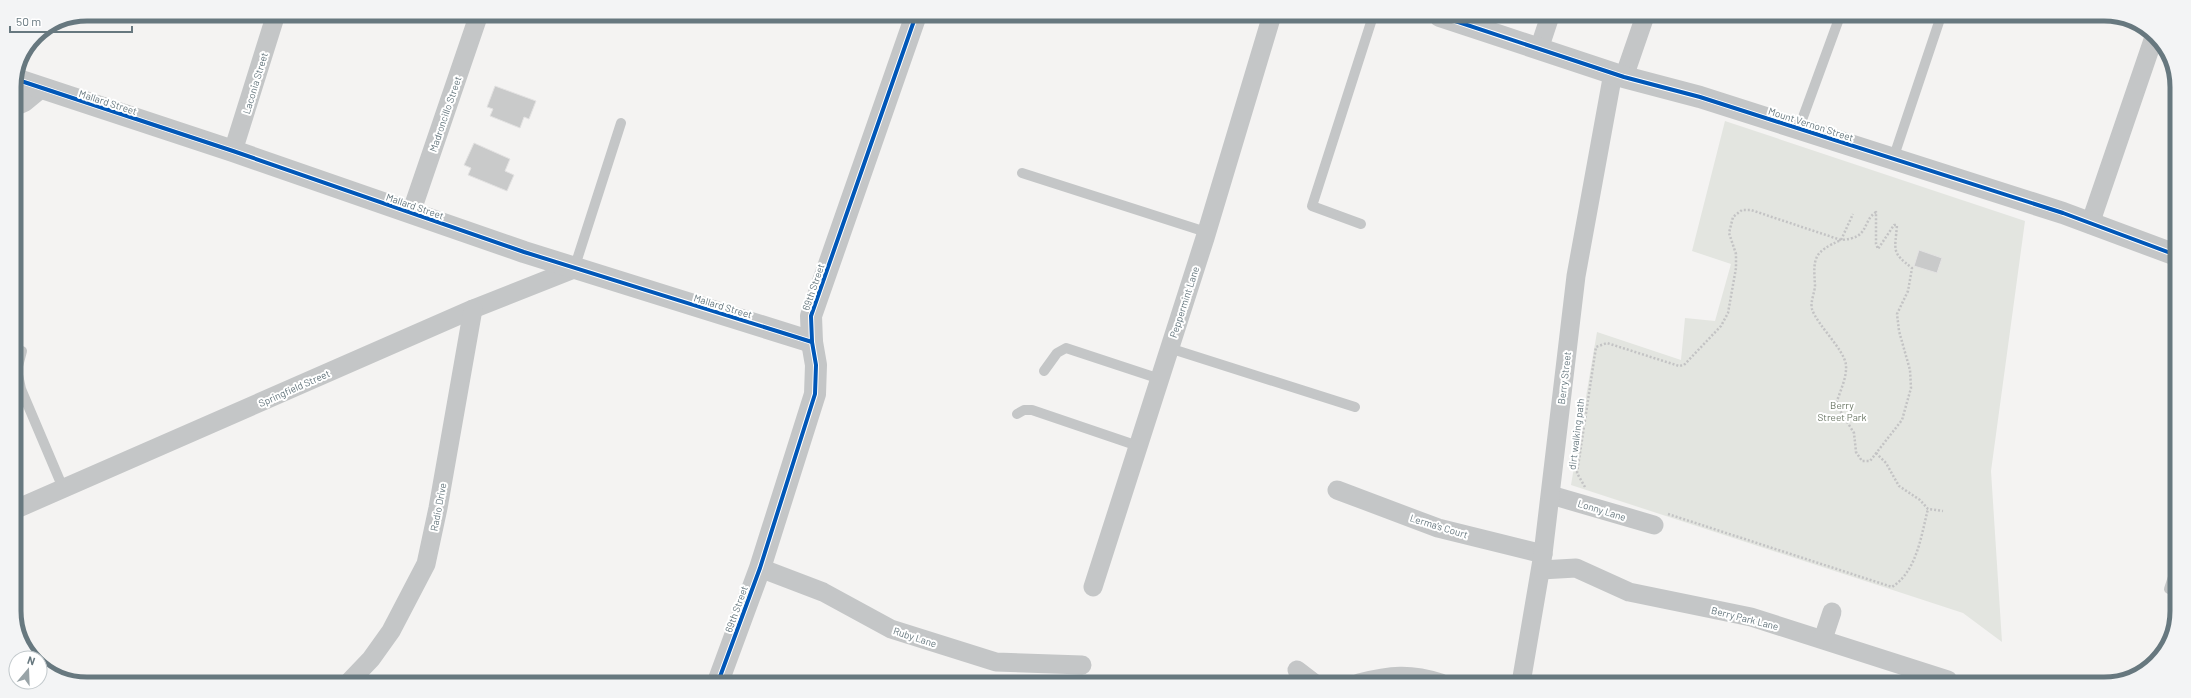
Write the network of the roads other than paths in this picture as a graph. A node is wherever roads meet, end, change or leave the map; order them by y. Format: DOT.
graph roads {
  1 [pos="274,21"];
  2 [pos="477,21"];
  3 [pos="914,21"];
  4 [pos="1270,21"];
  5 [pos="1371,21"];
  6 [pos="1455,21"];
  7 [pos="1548,21"];
  8 [pos="1643,21"];
  9 [pos="1838,21"];
  10 [pos="1939,21"];
  11 [pos="2152,42"];
  12 [pos="1539,49"];
  13 [pos="1618,75"];
  14 [pos="21,81"];
  15 [pos="42,88"];
  16 [pos="21,104"];
  17 [pos="621,123"];
  18 [pos="1799,128"];
  19 [pos="233,151"];
  20 [pos="1893,159"];
  21 [pos="1022,173"];
  22 [pos="411,213"];
  23 [pos="1361,224"];
  24 [pos="2090,224"];
  25 [pos="1206,232"];
  26 [pos="2170,253"];
  27 [pos="574,268"];
  28 [pos="473,309"];
  29 [pos="812,342"];
  30 [pos="1170,348"];
  31 [pos="22,351"];
  32 [pos="21,355"];
  33 [pos="1044,371"];
  34 [pos="1160,379"];
  35 [pos="21,389"];
  36 [pos="1355,407"];
  37 [pos="1017,414"];
  38 [pos="1138,446"];
  39 [pos="63,488"];
  40 [pos="1337,490"];
  41 [pos="1551,495"];
  42 [pos="21,507"];
  43 [pos="1658,519"];
  44 [pos="1542,562"];
  45 [pos="760,568"];
  46 [pos="1094,587"];
  47 [pos="1832,612"];
  48 [pos="1823,639"];
  49 [pos="1082,665"];
  50 [pos="1297,670"];
  51 [pos="354,677"];
  52 [pos="720,677"];
  53 [pos="1306,677"];
  54 [pos="1383,677"];
  55 [pos="1423,677"];
  56 [pos="1523,677"];
  57 [pos="1939,677"];
  1 -- 19 [label="street, Laconia Street"];
  2 -- 22 [label="street, Madroncillo Street"];
  3 -- 29 [label="street, 69th Street"];
  4 -- 25 [label="street, Peppermint Lane"];
  5 -- 23 [label="lane"];
  6 -- 12 [label="street, Mount Vernon Street"];
  7 -- 12 [label="street"];
  8 -- 13 [label="street, Berry Street"];
  9 -- 18 [label="lane"];
  10 -- 20 [label="lane"];
  11 -- 24 [label="street"];
  12 -- 13 [label="street, Mount Vernon Street"];
  13 -- 18 [label="street, Mount Vernon Street"];
  13 -- 41 [label="street, Berry Street"];
  14 -- 15 [label="street, Mallard Street"];
  15 -- 16 [label="street"];
  15 -- 19 [label="street, Mallard Street"];
  17 -- 27 [label="lane"];
  18 -- 20 [label="street, Mount Vernon Street"];
  19 -- 22 [label="street, Mallard Street"];
  20 -- 24 [label="street, Mount Vernon Street"];
  21 -- 25 [label="lane"];
  22 -- 27 [label="street, Mallard Street"];
  24 -- 26 [label="street, Mount Vernon Street"];
  25 -- 30 [label="street, Peppermint Lane"];
  27 -- 28 [label="street, Springfield Street"];
  27 -- 29 [label="street, Mallard Street"];
  28 -- 39 [label="street, Springfield Street"];
  28 -- 51 [label="street, Radio Drive"];
  29 -- 45 [label="street, 69th Street"];
  30 -- 34 [label="street, Peppermint Lane"];
  30 -- 36 [label="lane"];
  31 -- 32 [label="lane"];
  33 -- 34 [label="lane"];
  34 -- 38 [label="street, Peppermint Lane"];
  35 -- 39 [label="lane"];
  37 -- 38 [label="lane"];
  38 -- 46 [label="street, Peppermint Lane"];
  39 -- 42 [label="street, Springfield Street"];
  40 -- 44 [label="street, Lerma's Court"];
  41 -- 43 [label="street, Lonny Lane"];
  41 -- 44 [label="street, Berry Street"];
  44 -- 48 [label="street, Berry Park Lane"];
  44 -- 56 [label="street, Berry Street"];
  45 -- 49 [label="street, Ruby Lane"];
  45 -- 52 [label="street, 69th Street"];
  47 -- 48 [label="street"];
  48 -- 57 [label="street, Berry Park Lane"];
  50 -- 53 [label="street"];
  54 -- 55 [label="street"];
}
